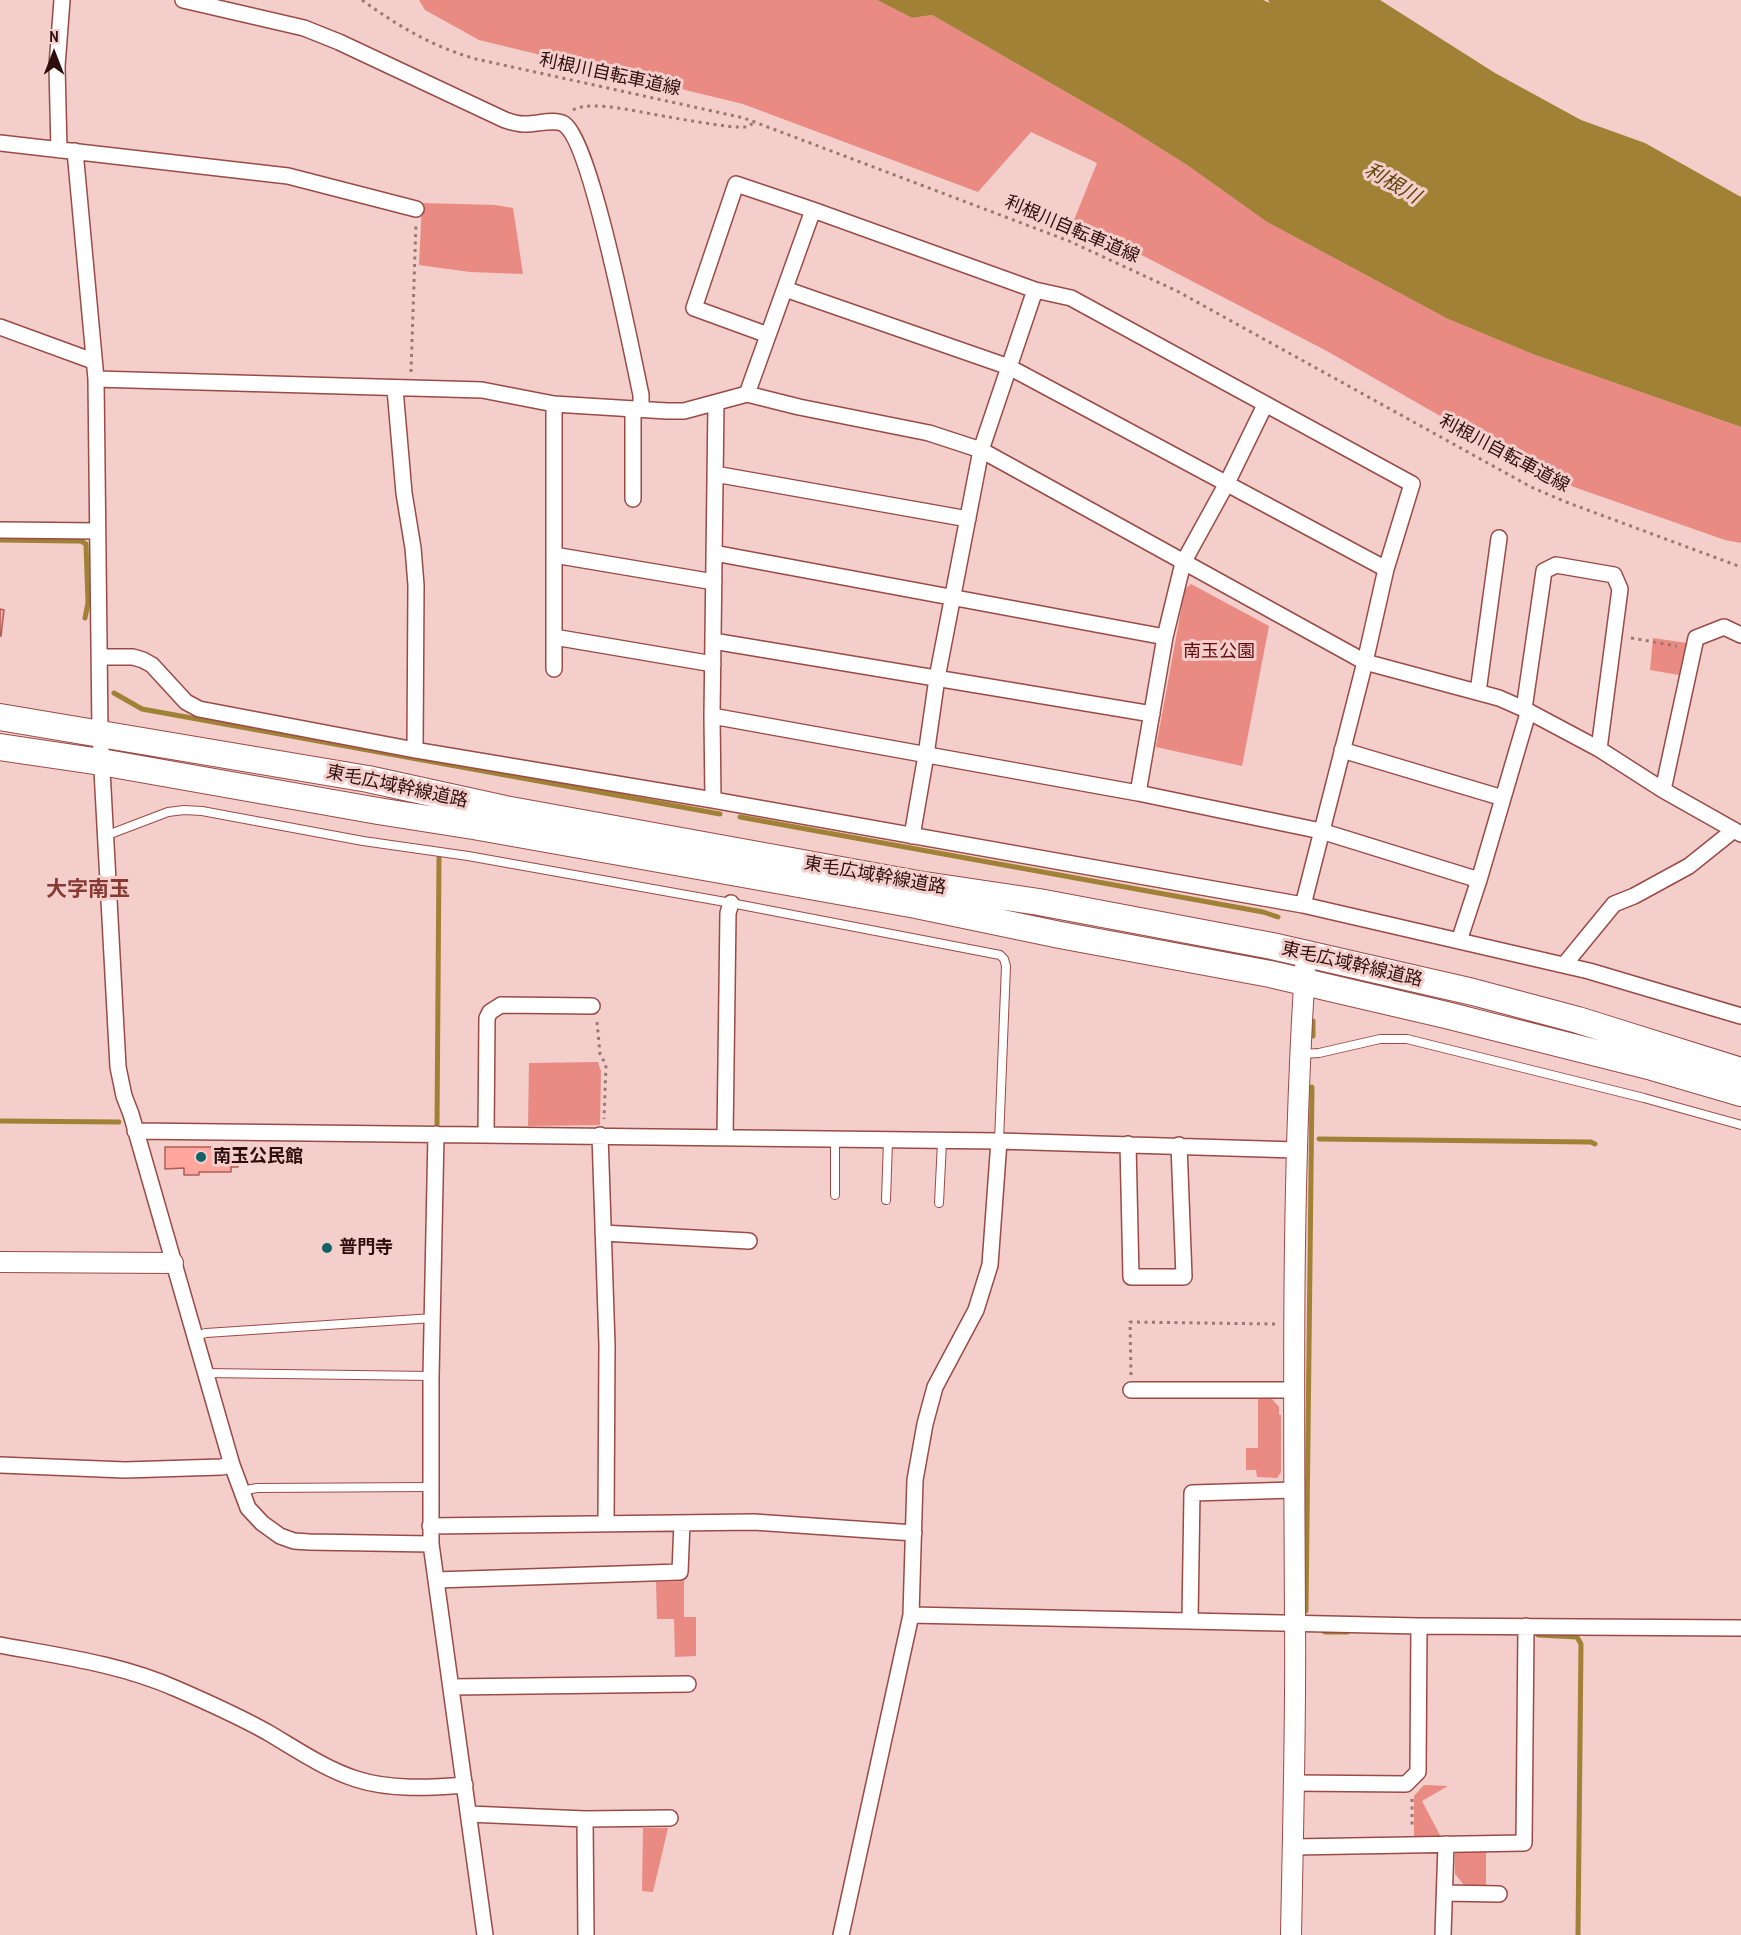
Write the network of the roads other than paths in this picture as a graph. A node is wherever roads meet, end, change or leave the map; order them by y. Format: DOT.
graph roads {
  1 [pos="62,0"];
  2 [pos="183,0"];
  3 [pos="0,143"];
  4 [pos="59,150"];
  5 [pos="75,151"];
  6 [pos="416,209"];
  7 [pos="813,210"];
  8 [pos="784,289"];
  9 [pos="1035,290"];
  10 [pos="0,327"];
  11 [pos="768,335"];
  12 [pos="93,361"];
  13 [pos="1009,368"];
  14 [pos="96,379"];
  15 [pos="403,389"];
  16 [pos="747,394"];
  17 [pos="716,403"];
  18 [pos="554,404"];
  19 [pos="1266,405"];
  20 [pos="637,409"];
  21 [pos="981,450"];
  22 [pos="715,474"];
  23 [pos="1227,483"];
  24 [pos="633,499"];
  25 [pos="968,519"];
  26 [pos="0,530"];
  27 [pos="97,531"];
  28 [pos="1499,538"];
  29 [pos="714,554"];
  30 [pos="554,555"];
  31 [pos="1184,563"];
  32 [pos="1386,569"];
  33 [pos="714,582"];
  34 [pos="952,598"];
  35 [pos="1741,635"];
  36 [pos="554,637"];
  37 [pos="1165,637"];
  38 [pos="713,641"];
  39 [pos="100,657"];
  40 [pos="1365,662"];
  41 [pos="713,664"];
  42 [pos="554,669"];
  43 [pos="937,678"];
  44 [pos="1478,692"];
  45 [pos="1526,711"];
  46 [pos="1152,714"];
  47 [pos="712,716"];
  48 [pos="0,717"];
  49 [pos="100,733"];
  50 [pos="0,747"];
  51 [pos="1599,748"];
  52 [pos="415,750"];
  53 [pos="1342,750"];
  54 [pos="926,755"];
  55 [pos="101,762"];
  56 [pos="1664,790"];
  57 [pos="1138,793"];
  58 [pos="1503,798"];
  59 [pos="713,801"];
  60 [pos="1321,831"];
  61 [pos="1737,832"];
  62 [pos="105,836"];
  63 [pos="912,836"];
  64 [pos="1479,880"];
  65 [pos="731,903"];
  66 [pos="1303,905"];
  67 [pos="1459,941"];
  68 [pos="1306,954"];
  69 [pos="1564,965"];
  70 [pos="1304,983"];
  71 [pos="592,1006"];
  72 [pos="1741,1016"];
  73 [pos="1301,1054"];
  74 [pos="1741,1071"];
  75 [pos="1741,1093"];
  76 [pos="1741,1125"];
  77 [pos="135,1131"];
  78 [pos="436,1134"];
  79 [pos="486,1135"];
  80 [pos="600,1136"];
  81 [pos="725,1138"];
  82 [pos="835,1140"];
  83 [pos="888,1141"];
  84 [pos="999,1141"];
  85 [pos="942,1142"];
  86 [pos="1128,1144"];
  87 [pos="1179,1145"];
  88 [pos="1296,1150"];
  89 [pos="835,1195"];
  90 [pos="886,1200"];
  91 [pos="939,1203"];
  92 [pos="603,1233"];
  93 [pos="749,1240"];
  94 [pos="0,1262"];
  95 [pos="172,1263"];
  96 [pos="433,1318"];
  97 [pos="194,1336"];
  98 [pos="205,1373"];
  99 [pos="430,1376"];
  100 [pos="1131,1390"];
  101 [pos="1295,1390"];
  102 [pos="0,1465"];
  103 [pos="232,1465"];
  104 [pos="430,1487"];
  105 [pos="1294,1490"];
  106 [pos="241,1491"];
  107 [pos="606,1523"];
  108 [pos="682,1523"];
  109 [pos="430,1526"];
  110 [pos="914,1533"];
  111 [pos="430,1544"];
  112 [pos="435,1580"];
  113 [pos="911,1615"];
  114 [pos="1190,1620"];
  115 [pos="1295,1622"];
  116 [pos="1419,1626"];
  117 [pos="1526,1626"];
  118 [pos="1741,1628"];
  119 [pos="0,1645"];
  120 [pos="688,1684"];
  121 [pos="451,1687"];
  122 [pos="1293,1783"];
  123 [pos="465,1785"];
  124 [pos="469,1814"];
  125 [pos="670,1818"];
  126 [pos="585,1819"];
  127 [pos="1446,1844"];
  128 [pos="1293,1847"];
  129 [pos="1445,1893"];
  130 [pos="1499,1894"];
  131 [pos="485,1935"];
  132 [pos="586,1935"];
  133 [pos="841,1935"];
  134 [pos="1291,1935"];
  135 [pos="1443,1935"];
  1 -- 4 [label="street"];
  2 -- 20 [label="street"];
  3 -- 4 [label="street"];
  4 -- 5 [label="street"];
  5 -- 6 [label="street"];
  5 -- 12 [label="street"];
  7 -- 8 [label="street"];
  7 -- 9 [label="street"];
  7 -- 11 [label="street"];
  8 -- 11 [label="street"];
  8 -- 13 [label="street"];
  9 -- 13 [label="street"];
  9 -- 19 [label="street"];
  10 -- 12 [label="street"];
  11 -- 16 [label="street"];
  12 -- 14 [label="street"];
  13 -- 21 [label="street"];
  13 -- 23 [label="street"];
  14 -- 15 [label="street"];
  14 -- 27 [label="street"];
  15 -- 18 [label="street"];
  15 -- 52 [label="street"];
  16 -- 17 [label="street"];
  16 -- 21 [label="street"];
  17 -- 20 [label="street"];
  17 -- 22 [label="street"];
  18 -- 20 [label="street"];
  18 -- 30 [label="street"];
  19 -- 23 [label="street"];
  19 -- 32 [label="street"];
  20 -- 24 [label="street"];
  21 -- 25 [label="street"];
  21 -- 31 [label="street"];
  22 -- 25 [label="street"];
  22 -- 29 [label="street"];
  23 -- 31 [label="street"];
  23 -- 32 [label="street"];
  25 -- 34 [label="street"];
  26 -- 27 [label="street"];
  27 -- 39 [label="street"];
  28 -- 44 [label="street"];
  29 -- 33 [label="street"];
  29 -- 34 [label="street"];
  30 -- 33 [label="street"];
  30 -- 36 [label="street"];
  31 -- 37 [label="street"];
  31 -- 40 [label="street"];
  32 -- 40 [label="street"];
  33 -- 38 [label="street"];
  34 -- 37 [label="street"];
  34 -- 43 [label="street"];
  35 -- 56 [label="street"];
  36 -- 41 [label="street"];
  36 -- 42 [label="street"];
  37 -- 46 [label="street"];
  38 -- 41 [label="street"];
  38 -- 43 [label="street"];
  39 -- 49 [label="street"];
  39 -- 52 [label="street"];
  40 -- 44 [label="street"];
  40 -- 53 [label="street"];
  41 -- 47 [label="street"];
  43 -- 46 [label="street"];
  43 -- 54 [label="street"];
  44 -- 45 [label="street"];
  45 -- 51 [label="street"];
  45 -- 51 [label="street"];
  45 -- 58 [label="street"];
  46 -- 57 [label="street"];
  47 -- 54 [label="street"];
  47 -- 59 [label="street"];
  48 -- 49 [label="highway, 東毛広域幹線道路"];
  49 -- 55 [label="street"];
  49 -- 68 [label="highway, 東毛広域幹線道路"];
  50 -- 55 [label="highway, 東毛広域幹線道路"];
  51 -- 56 [label="street"];
  52 -- 59 [label="street"];
  53 -- 58 [label="street"];
  53 -- 60 [label="street"];
  54 -- 57 [label="street"];
  54 -- 63 [label="street"];
  55 -- 62 [label="street"];
  55 -- 70 [label="highway, 東毛広域幹線道路"];
  56 -- 61 [label="street"];
  57 -- 60 [label="street"];
  58 -- 64 [label="street"];
  59 -- 63 [label="street"];
  60 -- 64 [label="street"];
  60 -- 66 [label="street"];
  61 -- 69 [label="street"];
  62 -- 65 [label="lane"];
  62 -- 77 [label="street"];
  63 -- 66 [label="street"];
  64 -- 67 [label="street"];
  65 -- 81 [label="street"];
  65 -- 84 [label="lane"];
  66 -- 67 [label="street"];
  67 -- 69 [label="street"];
  68 -- 70 [label="street"];
  68 -- 74 [label="highway, 東毛広域幹線道路"];
  69 -- 72 [label="street"];
  70 -- 73 [label="street"];
  70 -- 75 [label="highway, 東毛広域幹線道路"];
  71 -- 79 [label="street"];
  73 -- 76 [label="lane"];
  73 -- 88 [label="street"];
  77 -- 78 [label="street"];
  77 -- 95 [label="street"];
  78 -- 79 [label="street"];
  78 -- 96 [label="street"];
  79 -- 80 [label="street"];
  80 -- 81 [label="street"];
  80 -- 92 [label="street"];
  81 -- 82 [label="street"];
  82 -- 83 [label="street"];
  82 -- 89 [label="lane"];
  83 -- 85 [label="street"];
  83 -- 90 [label="lane"];
  84 -- 85 [label="street"];
  84 -- 86 [label="street"];
  84 -- 110 [label="street"];
  85 -- 91 [label="lane"];
  86 -- 87 [label="street"];
  86 -- 87 [label="street"];
  87 -- 88 [label="street"];
  88 -- 101 [label="street"];
  92 -- 93 [label="street"];
  92 -- 107 [label="street"];
  94 -- 95 [label="street"];
  95 -- 97 [label="street"];
  96 -- 97 [label="lane"];
  96 -- 99 [label="street"];
  97 -- 98 [label="street"];
  98 -- 99 [label="lane"];
  98 -- 103 [label="street"];
  99 -- 104 [label="street"];
  100 -- 101 [label="street"];
  101 -- 105 [label="street"];
  102 -- 103 [label="street"];
  103 -- 106 [label="street"];
  104 -- 106 [label="lane"];
  104 -- 109 [label="street"];
  105 -- 114 [label="street"];
  105 -- 115 [label="street"];
  106 -- 111 [label="street"];
  107 -- 108 [label="street"];
  107 -- 109 [label="street"];
  108 -- 110 [label="street"];
  108 -- 112 [label="street"];
  109 -- 111 [label="street"];
  110 -- 113 [label="street"];
  111 -- 112 [label="street"];
  112 -- 121 [label="street"];
  113 -- 114 [label="street"];
  113 -- 133 [label="street"];
  114 -- 115 [label="street"];
  115 -- 116 [label="street"];
  115 -- 122 [label="street"];
  116 -- 117 [label="street"];
  116 -- 122 [label="street"];
  117 -- 118 [label="street"];
  117 -- 127 [label="street"];
  119 -- 123 [label="street"];
  120 -- 121 [label="street"];
  121 -- 123 [label="street"];
  122 -- 128 [label="street"];
  123 -- 124 [label="street"];
  124 -- 126 [label="street"];
  124 -- 131 [label="street"];
  125 -- 126 [label="street"];
  126 -- 132 [label="street"];
  127 -- 128 [label="street"];
  127 -- 129 [label="street"];
  128 -- 134 [label="street"];
  129 -- 130 [label="street"];
  129 -- 135 [label="street"];
}
